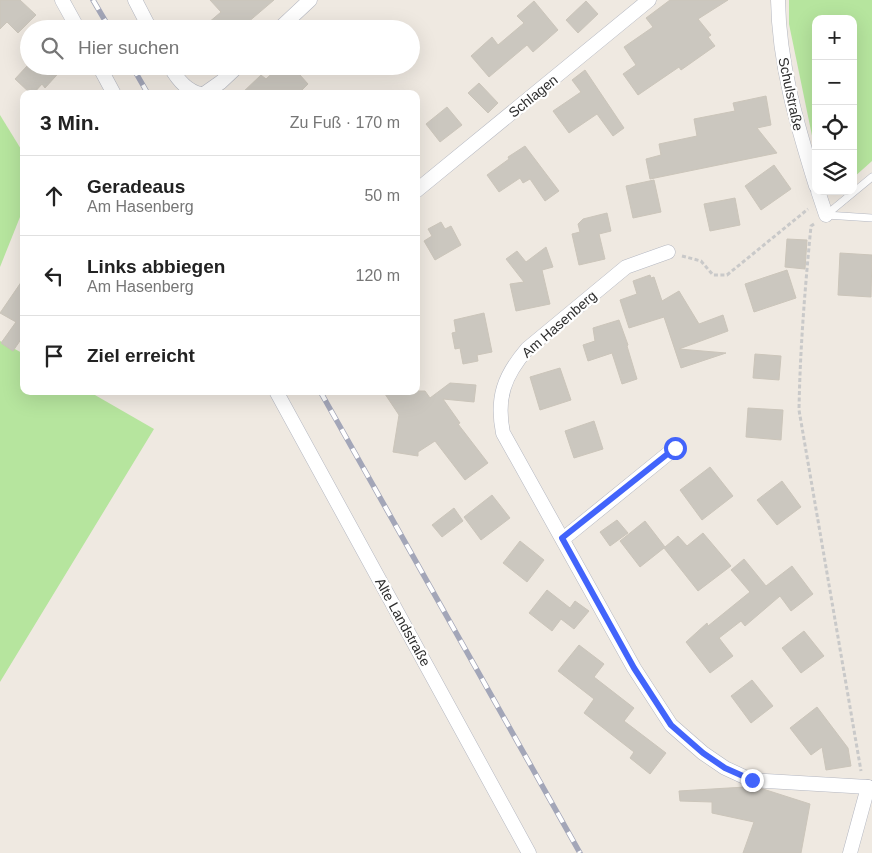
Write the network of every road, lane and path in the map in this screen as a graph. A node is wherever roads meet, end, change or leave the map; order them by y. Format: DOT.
graph roads {
  1 [pos="62,0"];
  2 [pos="135,0"];
  3 [pos="310,0"];
  4 [pos="649,0"];
  5 [pos="778,0"];
  6 [pos="73,20"];
  7 [pos="145,20"];
  8 [pos="289,20"];
  9 [pos="104,75"];
  10 [pos="175,75"];
  11 [pos="228,75"];
  12 [pos="112,90"];
  13 [pos="190,90"];
  14 [pos="209,90"];
  15 [pos="812,173"];
  16 [pos="872,177"];
  17 [pos="420,189"];
  18 [pos="815,195"];
  19 [pos="819,195"];
  20 [pos="826,215"];
  21 [pos="872,218"];
  22 [pos="668,252"];
  23 [pos="278,395"];
  24 [pos="675,448"];
  25 [pos="562,538"];
  26 [pos="870,788"];
  27 [pos="529,853"];
  28 [pos="850,853"];
  1 -- 6 [label="street"];
  2 -- 7 [label="street"];
  3 -- 8 [label="street"];
  4 -- 17 [label="street, Schlagen"];
  5 -- 15 [label="street, Schulstraße"];
  9 -- 12 [label="street"];
  10 -- 13 [label="street"];
  11 -- 14 [label="street"];
  16 -- 20 [label="lane"];
  18 -- 22 [label="path"];
  19 -- 20 [label="street, Schulstraße"];
  20 -- 21 [label="lane"];
  20 -- 26 [label="path"];
  22 -- 25 [label="street, Am Hasenberg"];
  23 -- 27 [label="street, Alte Landstraße"];
  24 -- 25 [label="street"];
  25 -- 26 [label="street, Am Hasenberg"];
  26 -- 28 [label="street"];
}
